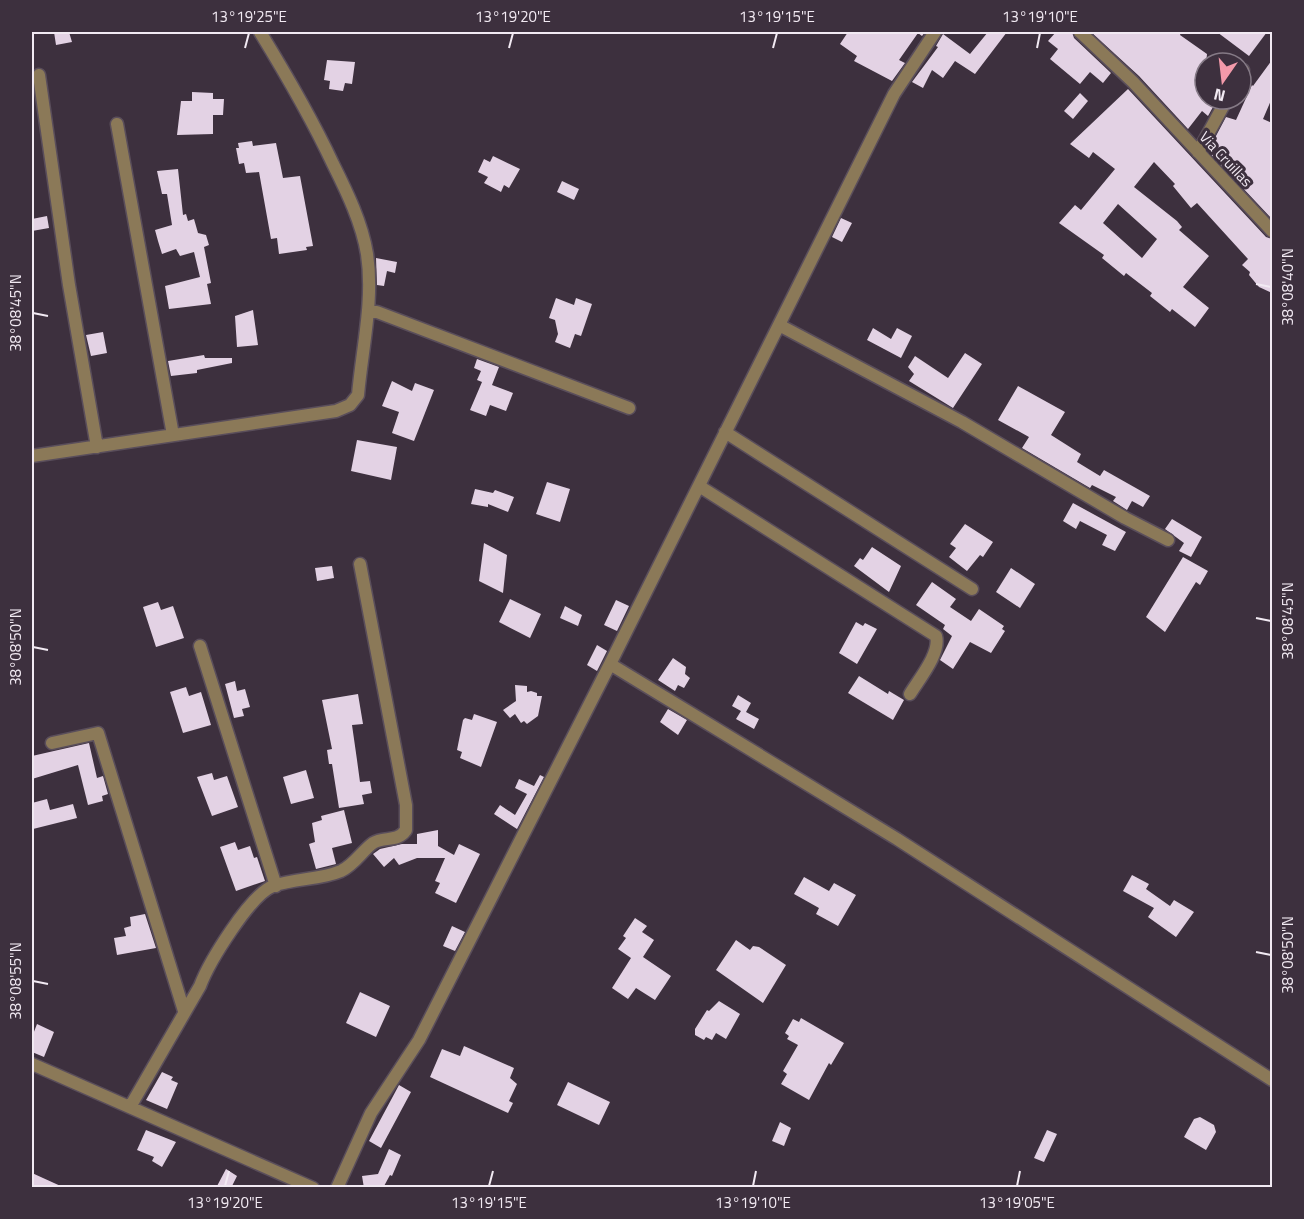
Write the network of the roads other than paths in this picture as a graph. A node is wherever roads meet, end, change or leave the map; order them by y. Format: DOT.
graph roads {
  1 [pos="260,32"];
  2 [pos="935,32"];
  3 [pos="1080,32"];
  4 [pos="39,75"];
  5 [pos="1220,111"];
  6 [pos="117,124"];
  7 [pos="1198,152"];
  8 [pos="1272,231"];
  9 [pos="368,312"];
  10 [pos="779,325"];
  11 [pos="629,408"];
  12 [pos="725,432"];
  13 [pos="173,435"];
  14 [pos="97,447"];
  15 [pos="32,456"];
  16 [pos="699,486"];
  17 [pos="1168,540"];
  18 [pos="360,564"];
  19 [pos="972,589"];
  20 [pos="200,646"];
  21 [pos="610,664"];
  22 [pos="910,694"];
  23 [pos="52,743"];
  24 [pos="276,886"];
  25 [pos="184,1011"];
  26 [pos="32,1064"];
  27 [pos="1272,1080"];
  28 [pos="130,1107"];
  29 [pos="313,1188"];
  30 [pos="337,1188"];
  1 -- 9 [label="street"];
  2 -- 10 [label="street"];
  3 -- 7 [label="street, Via Cruillas"];
  4 -- 14 [label="street"];
  5 -- 7 [label="street"];
  6 -- 13 [label="street"];
  7 -- 8 [label="street, Via Cruillas"];
  9 -- 11 [label="street"];
  9 -- 13 [label="street"];
  10 -- 12 [label="street"];
  10 -- 17 [label="street"];
  12 -- 16 [label="street"];
  12 -- 19 [label="street"];
  13 -- 14 [label="street"];
  14 -- 15 [label="street"];
  16 -- 21 [label="street"];
  16 -- 22 [label="street"];
  18 -- 24 [label="street"];
  20 -- 24 [label="street"];
  21 -- 27 [label="street"];
  21 -- 30 [label="street"];
  23 -- 25 [label="street"];
  24 -- 25 [label="street"];
  25 -- 28 [label="street"];
  26 -- 28 [label="street"];
  28 -- 29 [label="street"];
}
